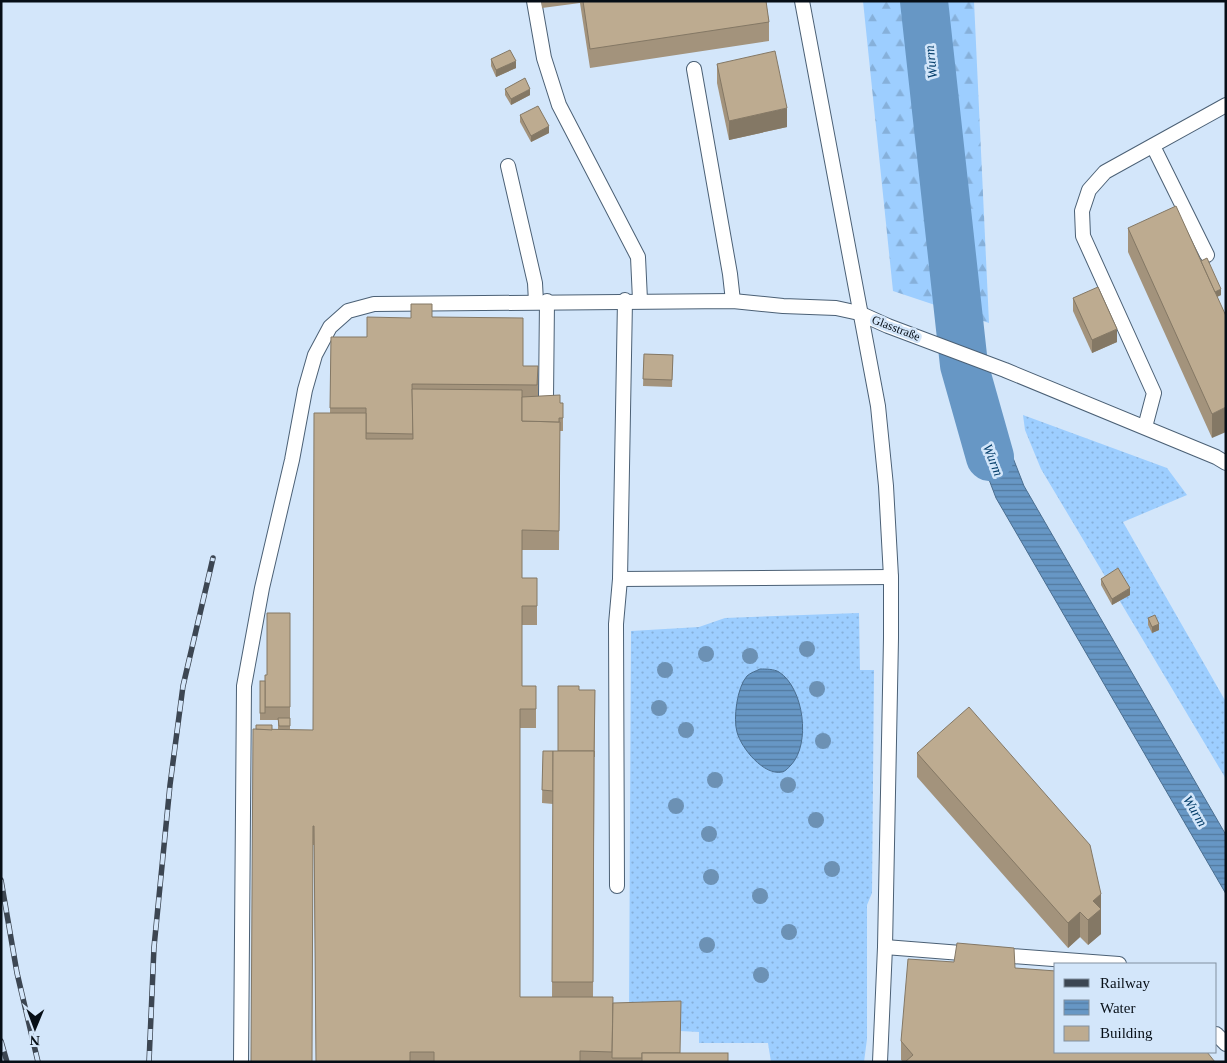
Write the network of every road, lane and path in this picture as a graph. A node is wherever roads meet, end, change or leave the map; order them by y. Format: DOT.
graph roads {
  1 [pos="534,1"];
  2 [pos="802,1"];
  3 [pos="694,69"];
  4 [pos="1226,106"];
  5 [pos="1153,146"];
  6 [pos="508,166"];
  7 [pos="1207,255"];
  8 [pos="625,300"];
  9 [pos="640,300"];
  10 [pos="733,300"];
  11 [pos="542,301"];
  12 [pos="859,313"];
  13 [pos="546,398"];
  14 [pos="1145,428"];
  15 [pos="1226,463"];
  16 [pos="891,577"];
  17 [pos="620,579"];
  18 [pos="617,886"];
  19 [pos="885,947"];
  20 [pos="1105,963"];
  21 [pos="1217,1035"];
  22 [pos="1226,1044"];
  23 [pos="241,1062"];
  24 [pos="880,1062"];
  1 -- 9 [label="lane"];
  2 -- 12 [label="lane, Glasstraße"];
  3 -- 10 [label="lane"];
  4 -- 5 [label="lane"];
  5 -- 7 [label="lane"];
  5 -- 14 [label="lane"];
  6 -- 11 [label="lane"];
  8 -- 9 [label="lane"];
  8 -- 11 [label="lane"];
  8 -- 17 [label="lane"];
  9 -- 10 [label="lane"];
  10 -- 12 [label="lane"];
  11 -- 13 [label="lane"];
  11 -- 23 [label="lane"];
  12 -- 14 [label="lane, Glasstraße"];
  12 -- 16 [label="lane"];
  14 -- 15 [label="lane, Glasstraße"];
  16 -- 17 [label="lane"];
  16 -- 19 [label="lane"];
  17 -- 18 [label="lane"];
  19 -- 20 [label="lane"];
  19 -- 24 [label="lane"];
  21 -- 22 [label="lane"];
}
